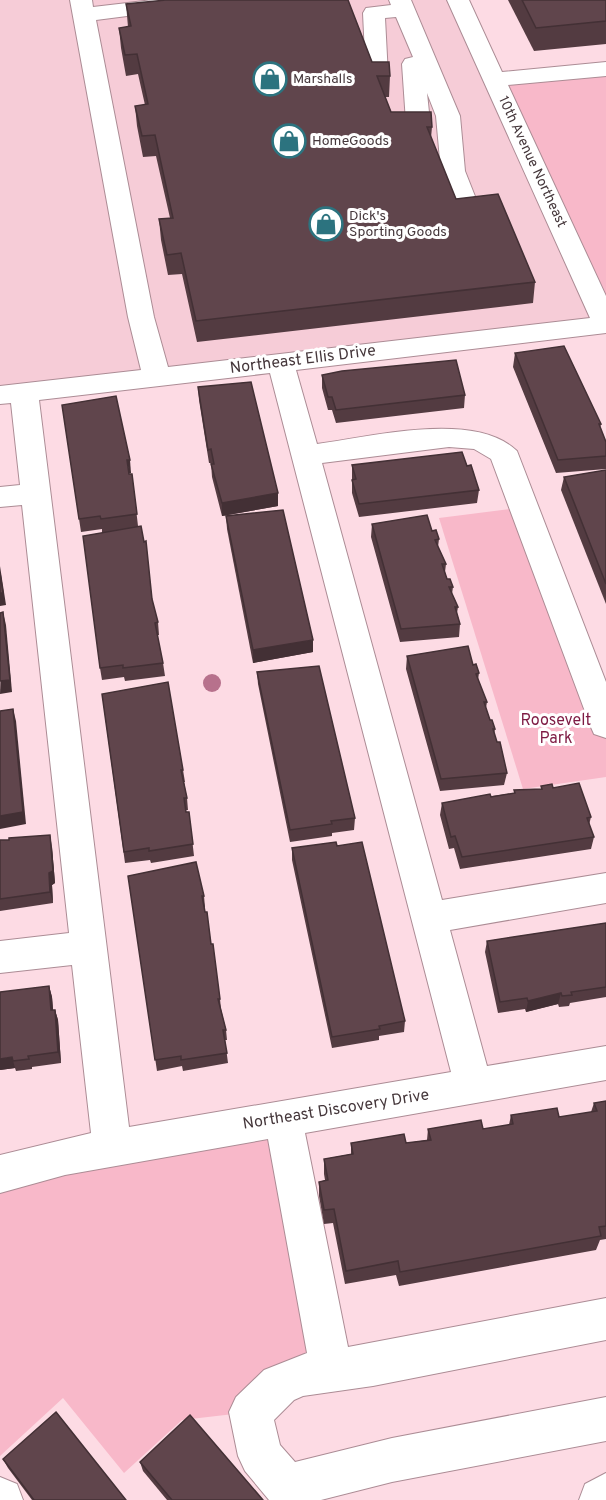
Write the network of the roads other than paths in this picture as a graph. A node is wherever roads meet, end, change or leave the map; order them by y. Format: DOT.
graph roads {
  1 [pos="205,0"];
  2 [pos="458,0"];
  3 [pos="402,5"];
  4 [pos="82,7"];
  5 [pos="426,63"];
  6 [pos="606,69"];
  7 [pos="377,76"];
  8 [pos="495,80"];
  9 [pos="418,122"];
  10 [pos="470,214"];
  11 [pos="606,324"];
  12 [pos="281,363"];
  13 [pos="157,377"];
  14 [pos="12,394"];
  15 [pos="305,455"];
  16 [pos="36,493"];
  17 [pos="0,497"];
  18 [pos="606,725"];
  19 [pos="606,888"];
  20 [pos="428,918"];
  21 [pos="88,946"];
  22 [pos="0,957"];
  23 [pos="606,1063"];
  24 [pos="474,1087"];
  25 [pos="283,1118"];
  26 [pos="112,1149"];
  27 [pos="65,1156"];
  28 [pos="0,1157"];
  29 [pos="0,1174"];
  30 [pos="606,1319"];
  31 [pos="331,1370"];
  32 [pos="606,1419"];
  33 [pos="293,1493"];
  34 [pos="606,1495"];
  35 [pos="601,1500"];
  1 -- 4 [label="street"];
  2 -- 8 [label="street, 10th Avenue Northeast"];
  3 -- 5 [label="street"];
  3 -- 7 [label="street"];
  4 -- 13 [label="street"];
  5 -- 9 [label="street"];
  5 -- 10 [label="street"];
  6 -- 8 [label="street"];
  8 -- 11 [label="street, 10th Avenue Northeast"];
  11 -- 12 [label="street, Northeast Ellis Drive"];
  12 -- 13 [label="street, Northeast Ellis Drive"];
  12 -- 15 [label="street"];
  13 -- 14 [label="street, Northeast Ellis Drive"];
  14 -- 16 [label="street"];
  15 -- 18 [label="street"];
  15 -- 20 [label="street"];
  16 -- 17 [label="street"];
  16 -- 21 [label="street"];
  19 -- 20 [label="street"];
  20 -- 24 [label="street"];
  21 -- 22 [label="street"];
  21 -- 26 [label="street"];
  23 -- 24 [label="street, Northeast Discovery Drive"];
  24 -- 25 [label="street, Northeast Discovery Drive"];
  25 -- 26 [label="street, Northeast Discovery Drive"];
  25 -- 31 [label="street"];
  26 -- 27 [label="street, Northeast Discovery Drive"];
  27 -- 28 [label="street, Northeast Discovery Drive"];
  27 -- 29 [label="street, Northeast Discovery Drive"];
  30 -- 31 [label="street"];
  31 -- 33 [label="street"];
  32 -- 33 [label="street"];
  34 -- 35 [label="street"];
}
